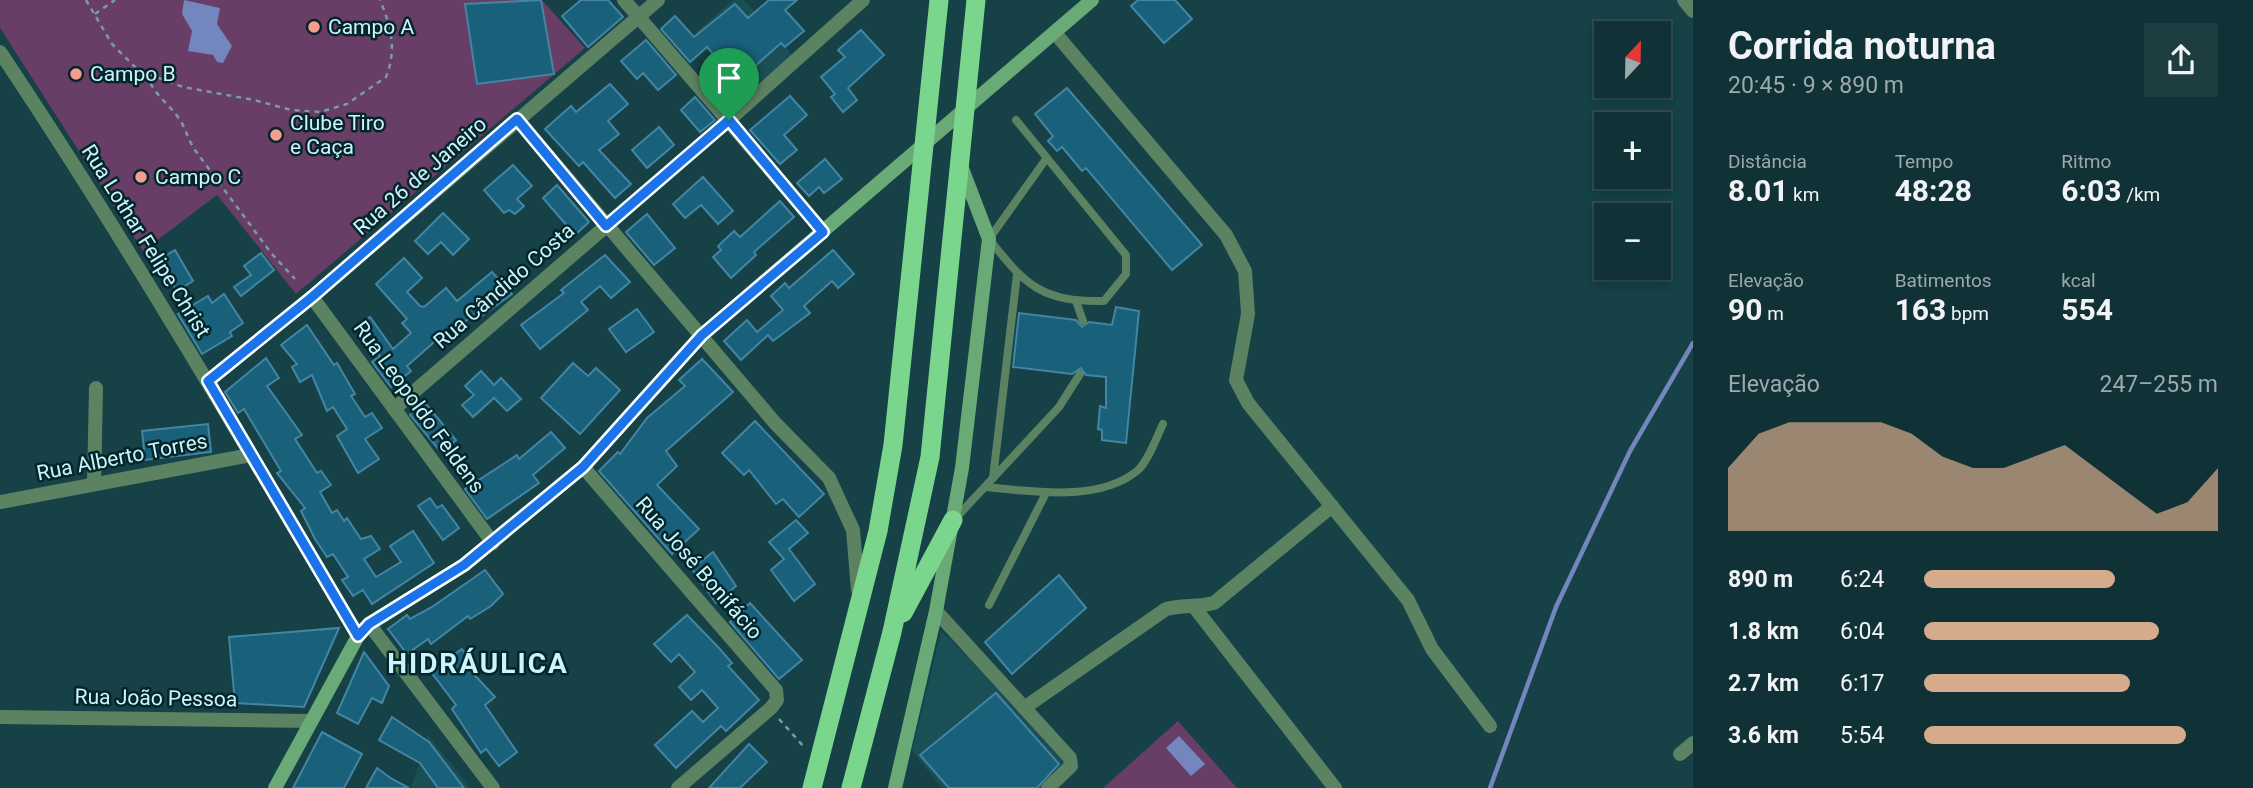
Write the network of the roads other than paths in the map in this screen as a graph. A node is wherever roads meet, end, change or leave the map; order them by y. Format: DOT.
graph roads {
  1 [pos="624,0"];
  2 [pos="658,0"];
  3 [pos="863,0"];
  4 [pos="939,0"];
  5 [pos="976,0"];
  6 [pos="1092,0"];
  7 [pos="1684,0"];
  8 [pos="1693,11"];
  9 [pos="638,16"];
  10 [pos="1055,33"];
  11 [pos="0,52"];
  12 [pos="517,119"];
  13 [pos="729,120"];
  14 [pos="1016,120"];
  15 [pos="1046,159"];
  16 [pos="959,162"];
  17 [pos="606,226"];
  18 [pos="823,232"];
  19 [pos="989,239"];
  20 [pos="1017,274"];
  21 [pos="312,297"];
  22 [pos="1076,301"];
  23 [pos="1083,321"];
  24 [pos="702,335"];
  25 [pos="1080,374"];
  26 [pos="208,381"];
  27 [pos="96,388"];
  28 [pos="394,409"];
  29 [pos="1163,425"];
  30 [pos="251,455"];
  31 [pos="583,467"];
  32 [pos="993,478"];
  33 [pos="94,484"];
  34 [pos="985,486"];
  35 [pos="1046,493"];
  36 [pos="0,502"];
  37 [pos="1332,506"];
  38 [pos="953,520"];
  39 [pos="493,543"];
  40 [pos="989,605"];
  41 [pos="1195,608"];
  42 [pos="936,611"];
  43 [pos="856,616"];
  44 [pos="369,624"];
  45 [pos="892,632"];
  46 [pos="358,636"];
  47 [pos="1024,708"];
  48 [pos="0,717"];
  49 [pos="311,721"];
  50 [pos="1490,726"];
  51 [pos="1693,743"];
  52 [pos="1680,754"];
  53 [pos="275,788"];
  54 [pos="493,788"];
  55 [pos="678,788"];
  56 [pos="812,788"];
  57 [pos="851,788"];
  58 [pos="895,788"];
  59 [pos="1048,788"];
  60 [pos="1335,788"];
  1 -- 9 [label="street"];
  2 -- 9 [label="street, Rua 26 de Janeiro"];
  3 -- 13 [label="street, Rua Cândido Costa"];
  4 -- 43 [label="highway"];
  5 -- 16 [label="highway"];
  6 -- 10 [label="main road"];
  7 -- 8 [label="street"];
  9 -- 12 [label="street, Rua 26 de Janeiro"];
  9 -- 13 [label="street"];
  10 -- 18 [label="main road"];
  10 -- 37 [label="street"];
  11 -- 26 [label="street, Rua Lothar Felipe Christ"];
  12 -- 17 [label="street"];
  12 -- 21 [label="street, Rua 26 de Janeiro"];
  13 -- 17 [label="street, Rua Cândido Costa"];
  13 -- 18 [label="street"];
  14 -- 15 [label="lane"];
  15 -- 19 [label="lane"];
  15 -- 22 [label="lane"];
  16 -- 19 [label="main road"];
  16 -- 45 [label="highway"];
  17 -- 24 [label="street"];
  17 -- 28 [label="street, Rua Cândido Costa"];
  18 -- 24 [label="main road"];
  19 -- 20 [label="lane"];
  19 -- 38 [label="main road"];
  20 -- 22 [label="lane"];
  20 -- 32 [label="lane"];
  21 -- 26 [label="street, Rua 26 de Janeiro"];
  21 -- 28 [label="street, Rua Leopoldo Feldens"];
  22 -- 23 [label="lane"];
  24 -- 31 [label="main road"];
  24 -- 43 [label="street"];
  25 -- 32 [label="lane"];
  26 -- 30 [label="street, Rua Lothar Felipe Christ"];
  27 -- 33 [label="street"];
  28 -- 39 [label="street, Rua Leopoldo Feldens"];
  29 -- 35 [label="lane"];
  30 -- 33 [label="street, Rua Alberto Torres"];
  30 -- 46 [label="street, Rua Lothar Felipe Christ"];
  31 -- 39 [label="main road"];
  31 -- 55 [label="street, Rua José Bonifácio"];
  32 -- 34 [label="lane"];
  33 -- 36 [label="street, Rua Alberto Torres"];
  34 -- 35 [label="lane"];
  34 -- 38 [label="lane"];
  35 -- 40 [label="lane"];
  37 -- 41 [label="street"];
  37 -- 50 [label="street"];
  38 -- 42 [label="main road"];
  38 -- 45 [label="highway"];
  39 -- 44 [label="main road"];
  41 -- 47 [label="street"];
  41 -- 60 [label="street"];
  42 -- 47 [label="street"];
  42 -- 58 [label="main road"];
  43 -- 56 [label="highway"];
  44 -- 46 [label="main road"];
  44 -- 54 [label="street"];
  45 -- 57 [label="highway"];
  46 -- 49 [label="main road"];
  47 -- 59 [label="street"];
  48 -- 49 [label="street, Rua João Pessoa"];
  49 -- 53 [label="main road"];
  51 -- 52 [label="street"];
}
